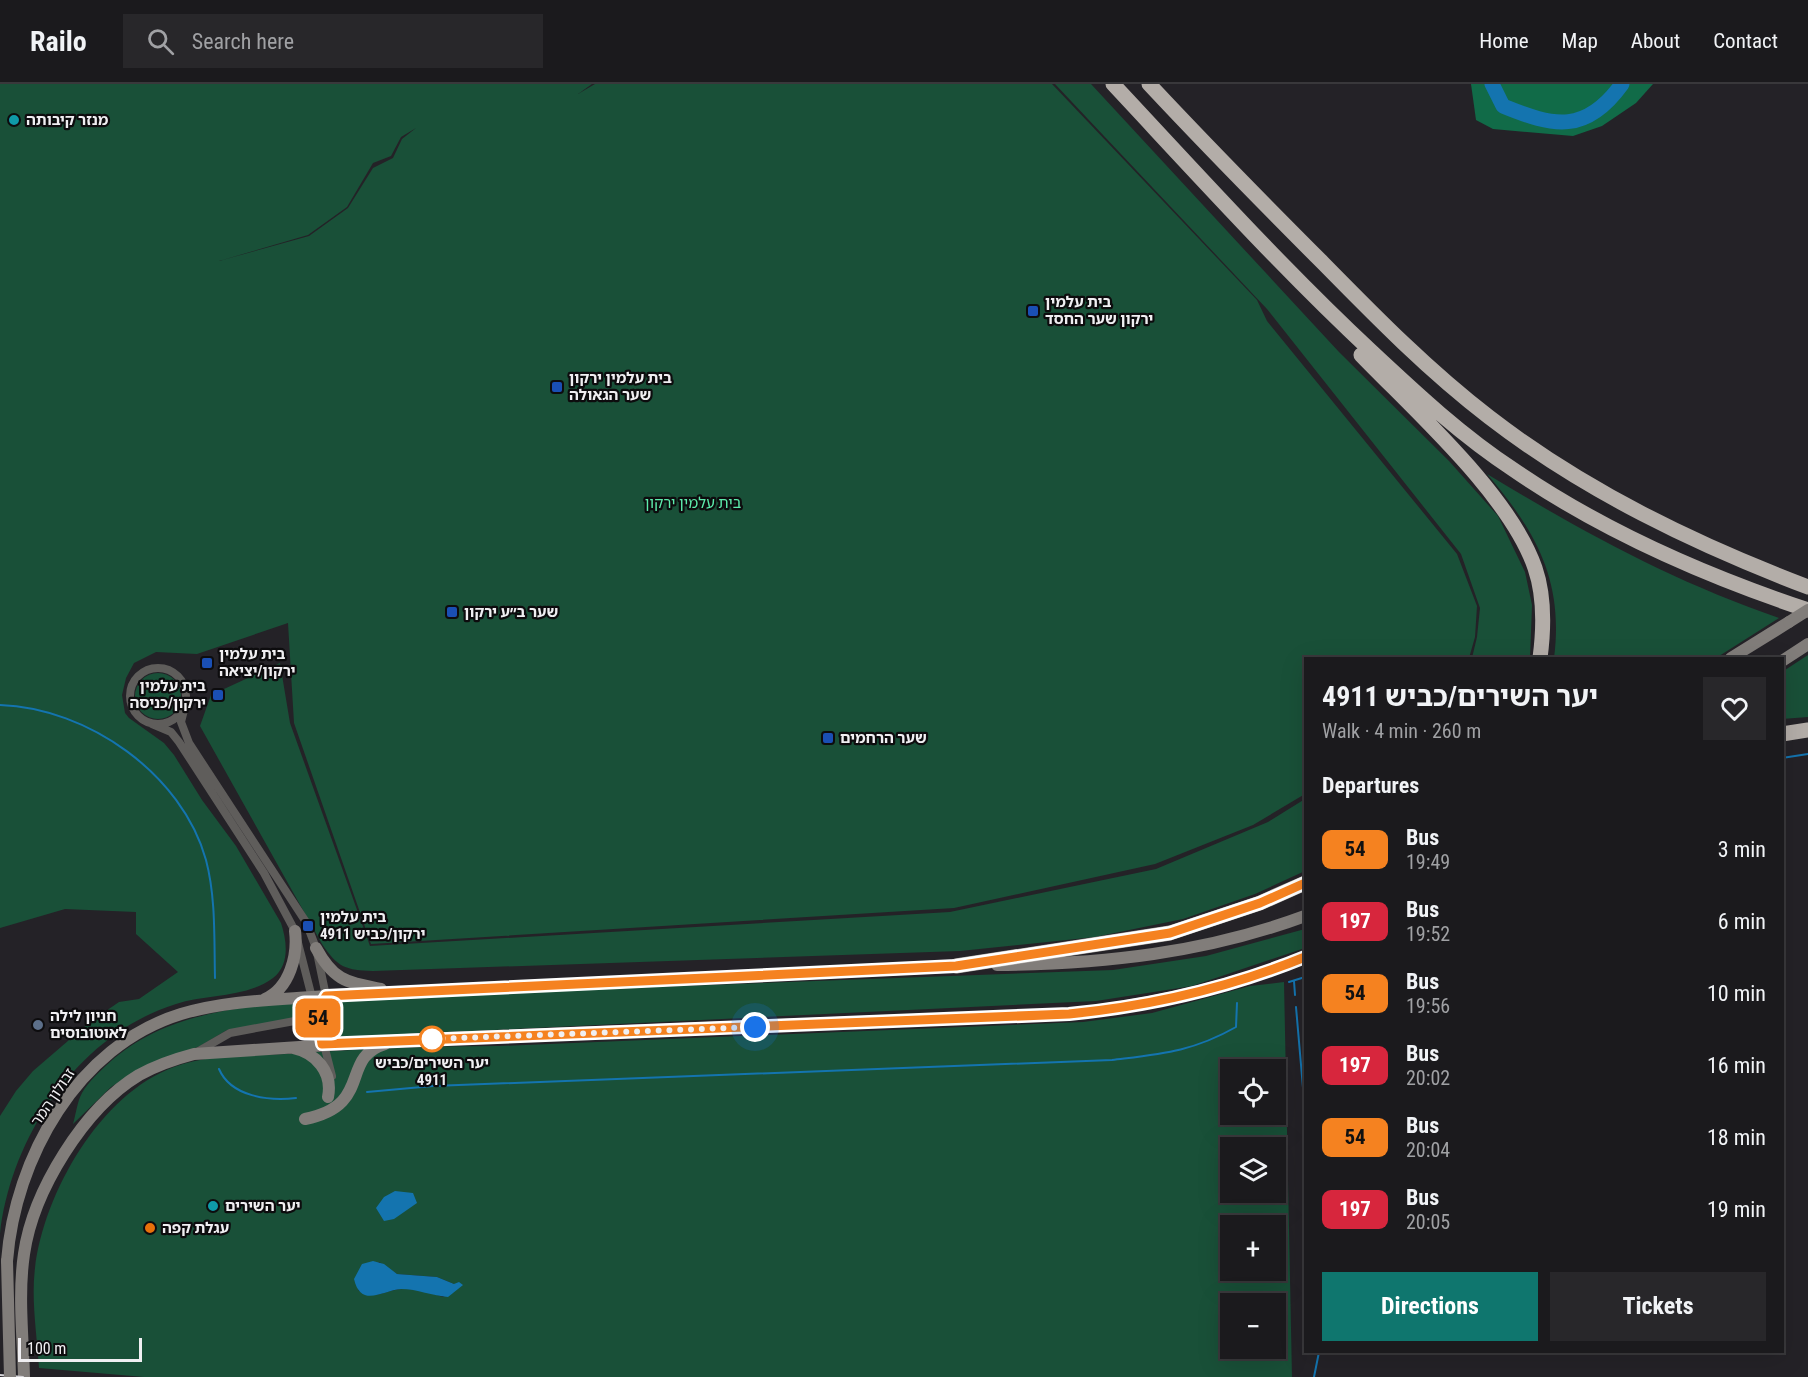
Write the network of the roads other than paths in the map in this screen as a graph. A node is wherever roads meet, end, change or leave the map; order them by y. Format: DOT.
graph roads {
  1 [pos="1113,84"];
  2 [pos="1149,84"];
  3 [pos="1298,283"];
  4 [pos="1808,587"];
  5 [pos="1808,610"];
  6 [pos="1808,644"];
  7 [pos="1540,657"];
  8 [pos="1733,657"];
  9 [pos="1784,660"];
  10 [pos="184,710"];
  11 [pos="152,724"];
  12 [pos="1808,730"];
  13 [pos="1784,734"];
  14 [pos="1304,883"];
  15 [pos="1304,916"];
  16 [pos="295,931"];
  17 [pos="316,948"];
  18 [pos="1304,957"];
  19 [pos="956,966"];
  20 [pos="406,992"];
  21 [pos="320,996"];
  22 [pos="264,1000"];
  23 [pos="317,1011"];
  24 [pos="401,1040"];
  25 [pos="322,1044"];
  26 [pos="280,1047"];
  27 [pos="194,1054"];
  28 [pos="328,1097"];
  29 [pos="305,1119"];
  30 [pos="10,1377"];
  31 [pos="24,1377"];
  1 -- 3 [label="highway"];
  2 -- 4 [label="highway"];
  3 -- 5 [label="highway"];
  3 -- 7 [label="highway"];
  5 -- 8 [label="main road, bridge"];
  6 -- 9 [label="main road"];
  10 -- 11 [label="street"];
  10 -- 11 [label="street"];
  10 -- 17 [label="street"];
  11 -- 16 [label="street"];
  12 -- 13 [label="highway"];
  14 -- 19 [label="highway"];
  15 -- 19 [label="main road"];
  16 -- 21 [label="street"];
  16 -- 22 [label="main road"];
  17 -- 20 [label="main road"];
  17 -- 21 [label="street"];
  18 -- 24 [label="main road"];
  19 -- 20 [label="main road"];
  20 -- 21 [label="main road, זבולון המר"];
  21 -- 22 [label="main road, זבולון המר"];
  21 -- 23 [label="street"];
  22 -- 30 [label="main road, זבולון המר, bridge"];
  23 -- 25 [label="street"];
  23 -- 27 [label="street"];
  24 -- 25 [label="main road"];
  24 -- 29 [label="main road"];
  25 -- 26 [label="main road"];
  25 -- 28 [label="street"];
  26 -- 27 [label="main road"];
  26 -- 28 [label="main road"];
  27 -- 31 [label="main road"];
  28 -- 29 [label="street"];
}
